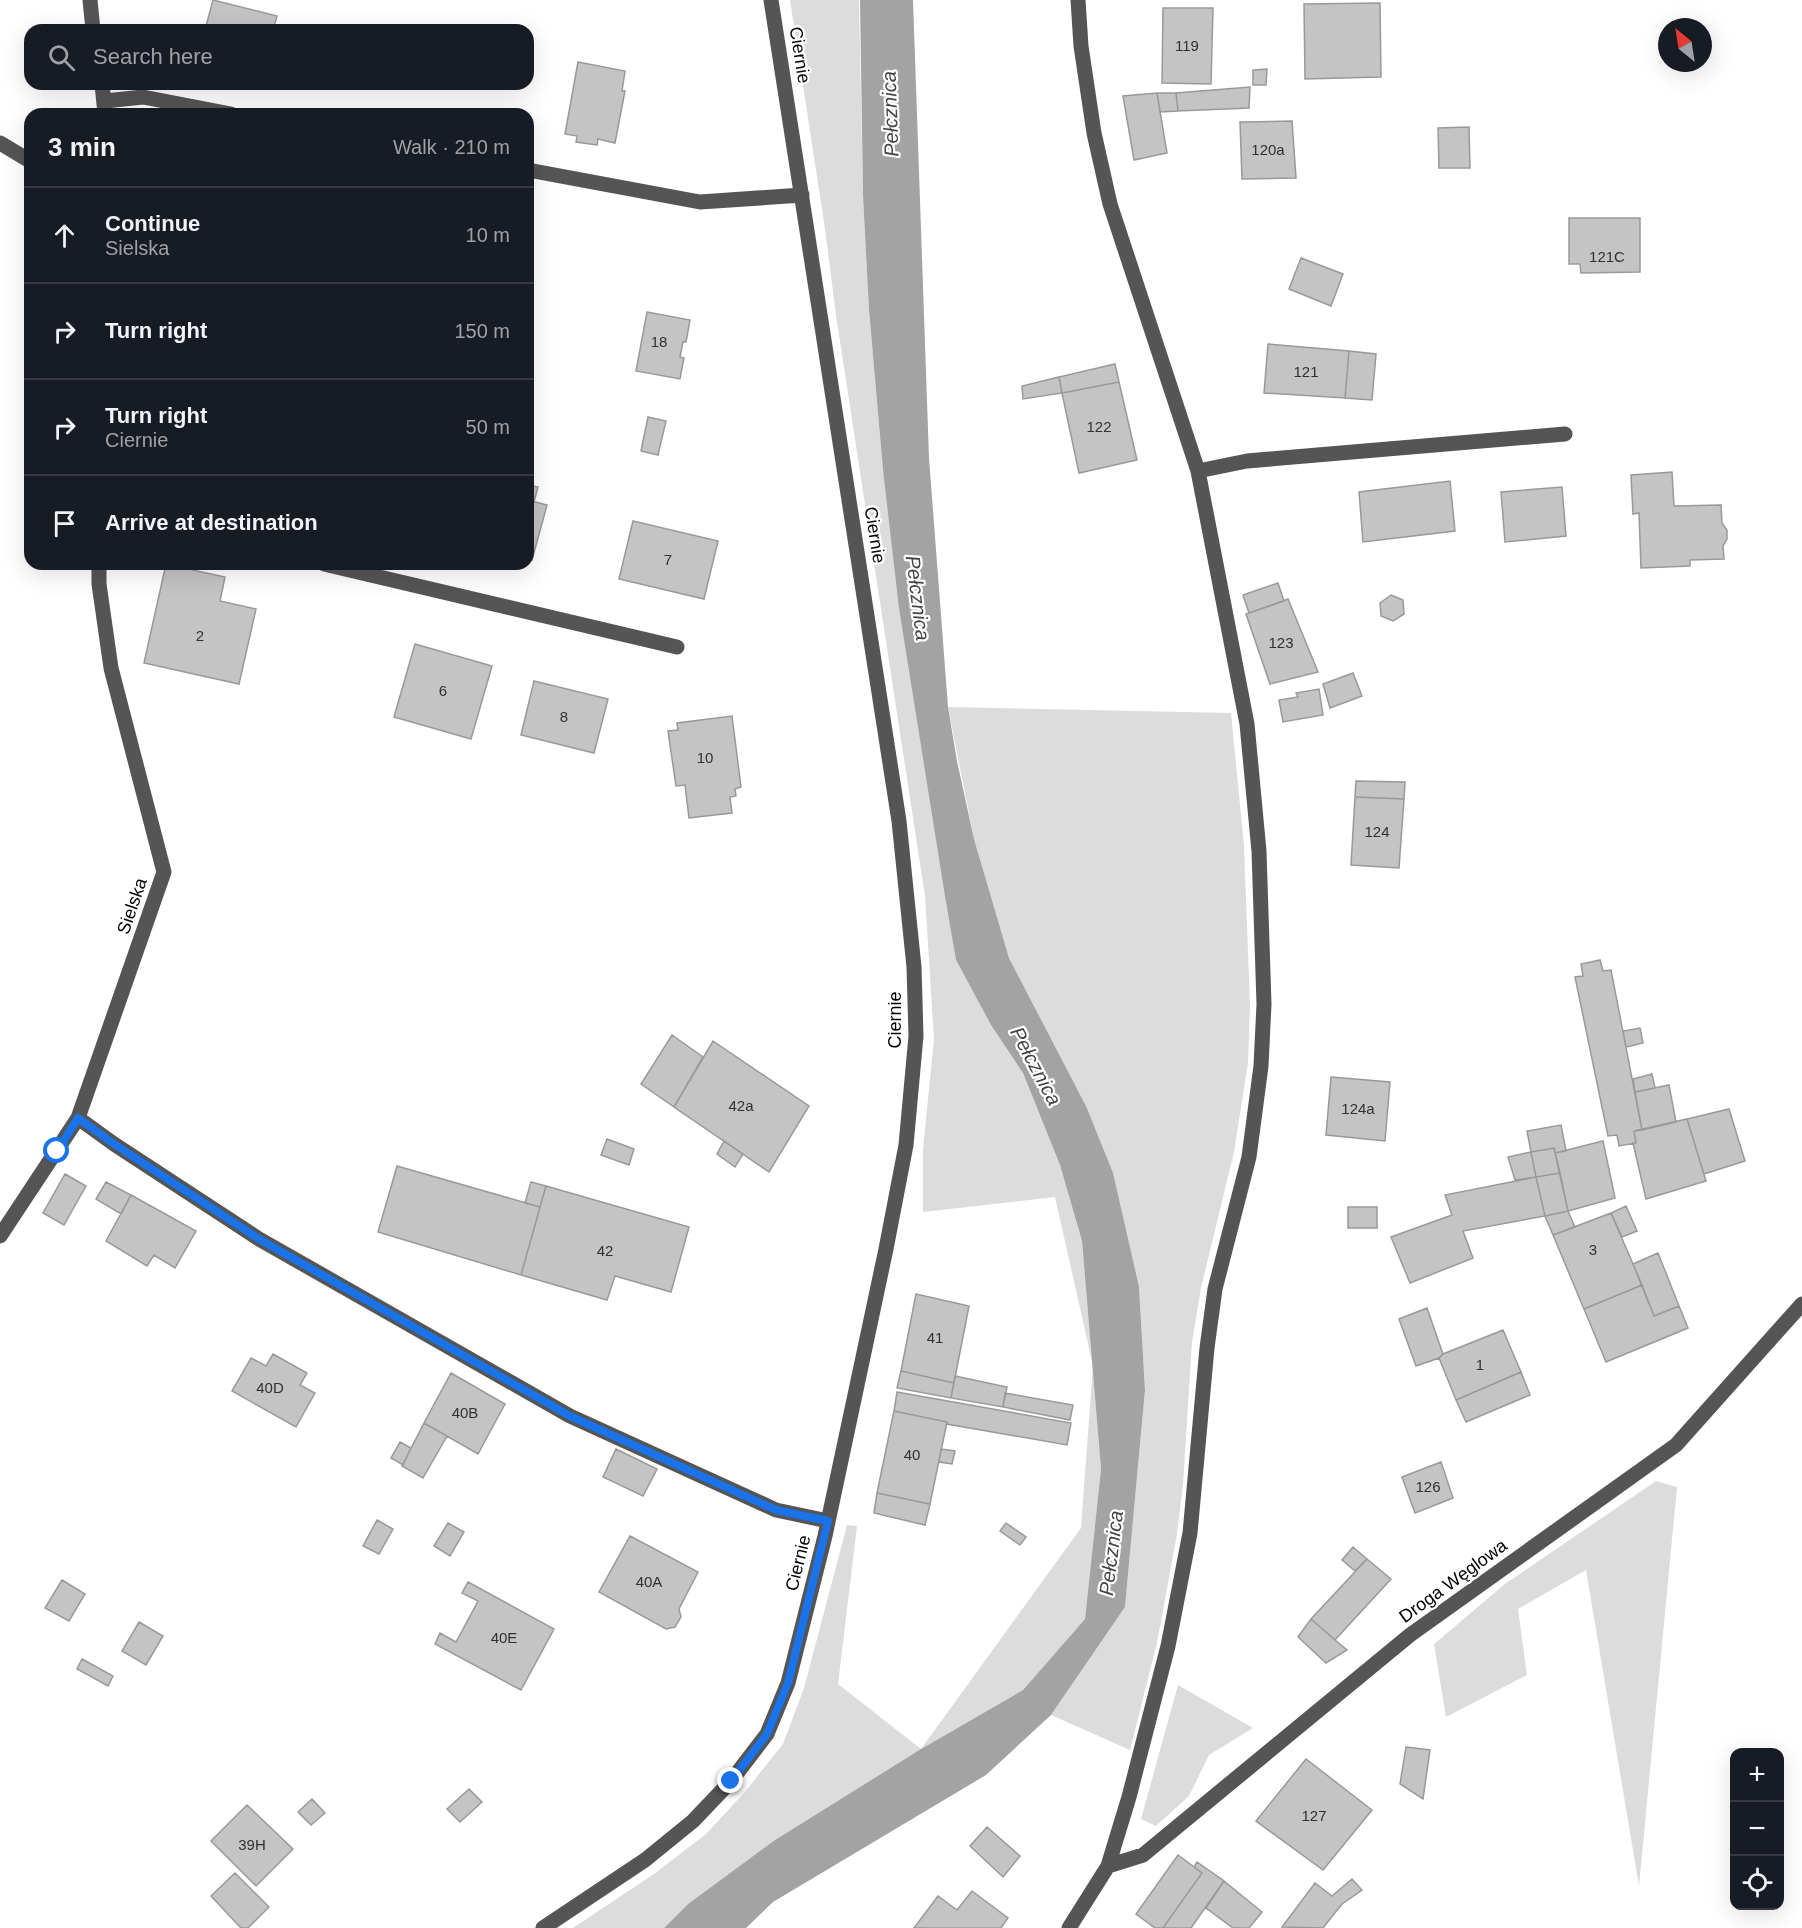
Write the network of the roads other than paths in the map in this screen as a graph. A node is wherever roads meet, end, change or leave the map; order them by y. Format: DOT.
graph roads {
  1 [pos="90,0"];
  2 [pos="771,0"];
  3 [pos="1078,0"];
  4 [pos="92,24"];
  5 [pos="103,90"];
  6 [pos="105,108"];
  7 [pos="200,108"];
  8 [pos="0,143"];
  9 [pos="24,157"];
  10 [pos="534,171"];
  11 [pos="802,195"];
  12 [pos="1564,434"];
  13 [pos="1198,471"];
  14 [pos="99,570"];
  15 [pos="349,570"];
  16 [pos="676,647"];
  17 [pos="78,1118"];
  18 [pos="0,1236"];
  19 [pos="1802,1304"];
  20 [pos="828,1521"];
  21 [pos="1108,1866"];
  22 [pos="1077,1925"];
  23 [pos="543,1928"];
  1 -- 4 [label="street"];
  2 -- 11 [label="street, Ciernie"];
  3 -- 13 [label="street"];
  5 -- 6 [label="street"];
  6 -- 7 [label="street"];
  8 -- 9 [label="street"];
  10 -- 11 [label="street"];
  11 -- 20 [label="street, Ciernie"];
  12 -- 13 [label="street"];
  13 -- 21 [label="street"];
  14 -- 17 [label="street, Sielska"];
  15 -- 16 [label="street"];
  17 -- 18 [label="street, Sielska"];
  17 -- 20 [label="street"];
  19 -- 21 [label="street, Droga Węglowa"];
  20 -- 23 [label="street, Ciernie"];
  21 -- 22 [label="street"];
}
